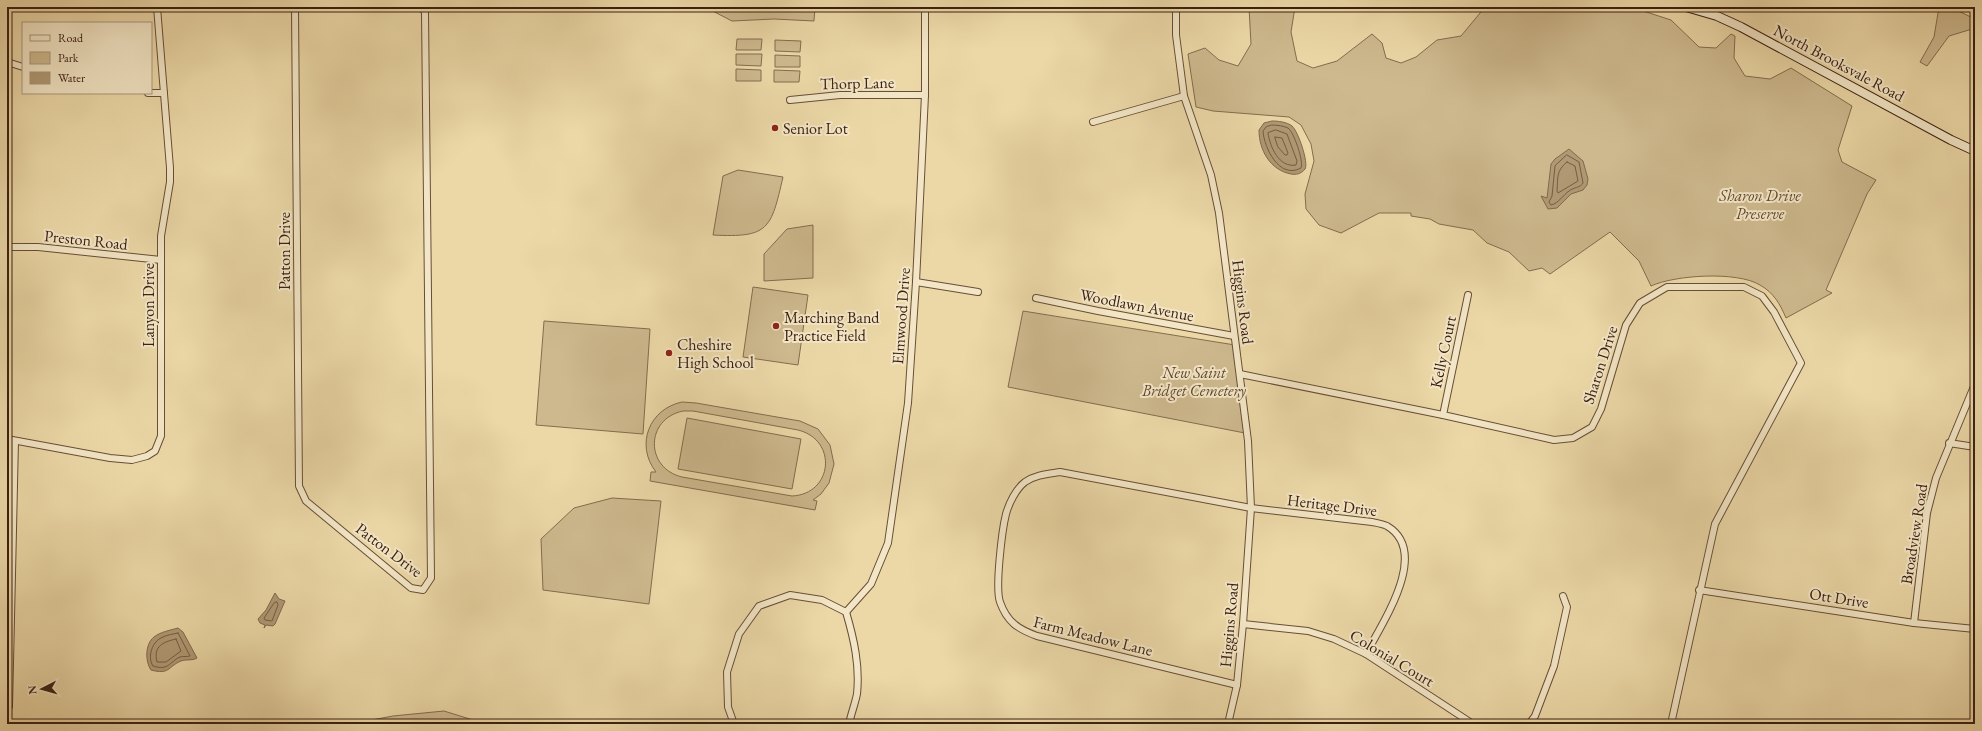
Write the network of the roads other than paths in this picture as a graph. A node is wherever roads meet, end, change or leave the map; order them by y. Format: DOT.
graph roads {
  1 [pos="157,7"];
  2 [pos="295,7"];
  3 [pos="421,7"];
  4 [pos="925,7"];
  5 [pos="1176,7"];
  6 [pos="1686,7"];
  7 [pos="7,62"];
  8 [pos="22,67"];
  9 [pos="152,93"];
  10 [pos="164,93"];
  11 [pos="925,96"];
  12 [pos="1184,96"];
  13 [pos="790,100"];
  14 [pos="1093,122"];
  15 [pos="1975,151"];
  16 [pos="7,247"];
  17 [pos="161,260"];
  18 [pos="916,282"];
  19 [pos="978,292"];
  20 [pos="1468,295"];
  21 [pos="1036,298"];
  22 [pos="1234,336"];
  23 [pos="1240,374"];
  24 [pos="1975,384"];
  25 [pos="1443,415"];
  26 [pos="7,439"];
  27 [pos="15,441"];
  28 [pos="1950,443"];
  29 [pos="1975,447"];
  30 [pos="1251,508"];
  31 [pos="1699,590"];
  32 [pos="1563,596"];
  33 [pos="846,612"];
  34 [pos="1914,623"];
  35 [pos="1243,624"];
  36 [pos="1975,629"];
  37 [pos="1366,654"];
  38 [pos="1237,685"];
  39 [pos="7,710"];
  40 [pos="734,724"];
  41 [pos="849,724"];
  42 [pos="1228,724"];
  43 [pos="1474,724"];
  44 [pos="1529,724"];
  45 [pos="1670,724"];
  1 -- 10 [label="street, Lanyon Drive"];
  2 -- 3 [label="street, Patton Drive"];
  4 -- 11 [label="street, Elmwood Drive"];
  5 -- 12 [label="street, Higgins Road"];
  6 -- 15 [label="main road, North Brooksvale Road"];
  7 -- 8 [label="street"];
  9 -- 10 [label="street"];
  10 -- 17 [label="street, Lanyon Drive"];
  11 -- 13 [label="street, Thorp Lane"];
  11 -- 18 [label="street, Elmwood Drive"];
  12 -- 14 [label="street"];
  12 -- 22 [label="street, Higgins Road"];
  16 -- 17 [label="street, Preston Road"];
  17 -- 27 [label="street, Lanyon Drive"];
  18 -- 19 [label="street"];
  18 -- 33 [label="street, Elmwood Drive"];
  20 -- 25 [label="street, Kelly Court"];
  21 -- 22 [label="street, Woodlawn Avenue"];
  22 -- 23 [label="street, Higgins Road"];
  23 -- 25 [label="street, Sharon Drive"];
  23 -- 30 [label="street, Higgins Road"];
  24 -- 28 [label="street, Broadview Road"];
  25 -- 31 [label="street, Sharon Drive"];
  26 -- 27 [label="street, Lanyon Drive"];
  27 -- 39 [label="street"];
  28 -- 29 [label="street"];
  28 -- 34 [label="street, Broadview Road"];
  30 -- 35 [label="street, Higgins Road"];
  30 -- 37 [label="street, Heritage Drive"];
  30 -- 38 [label="street, Farm Meadow Lane"];
  31 -- 34 [label="street, Ott Drive"];
  31 -- 45 [label="street, Sharon Drive"];
  32 -- 44 [label="street"];
  33 -- 40 [label="street"];
  33 -- 41 [label="street"];
  34 -- 36 [label="street, Ott Drive"];
  35 -- 37 [label="street, Colonial Court"];
  35 -- 38 [label="street, Higgins Road"];
  37 -- 43 [label="street, Colonial Court"];
  38 -- 42 [label="street, Higgins Road"];
}
